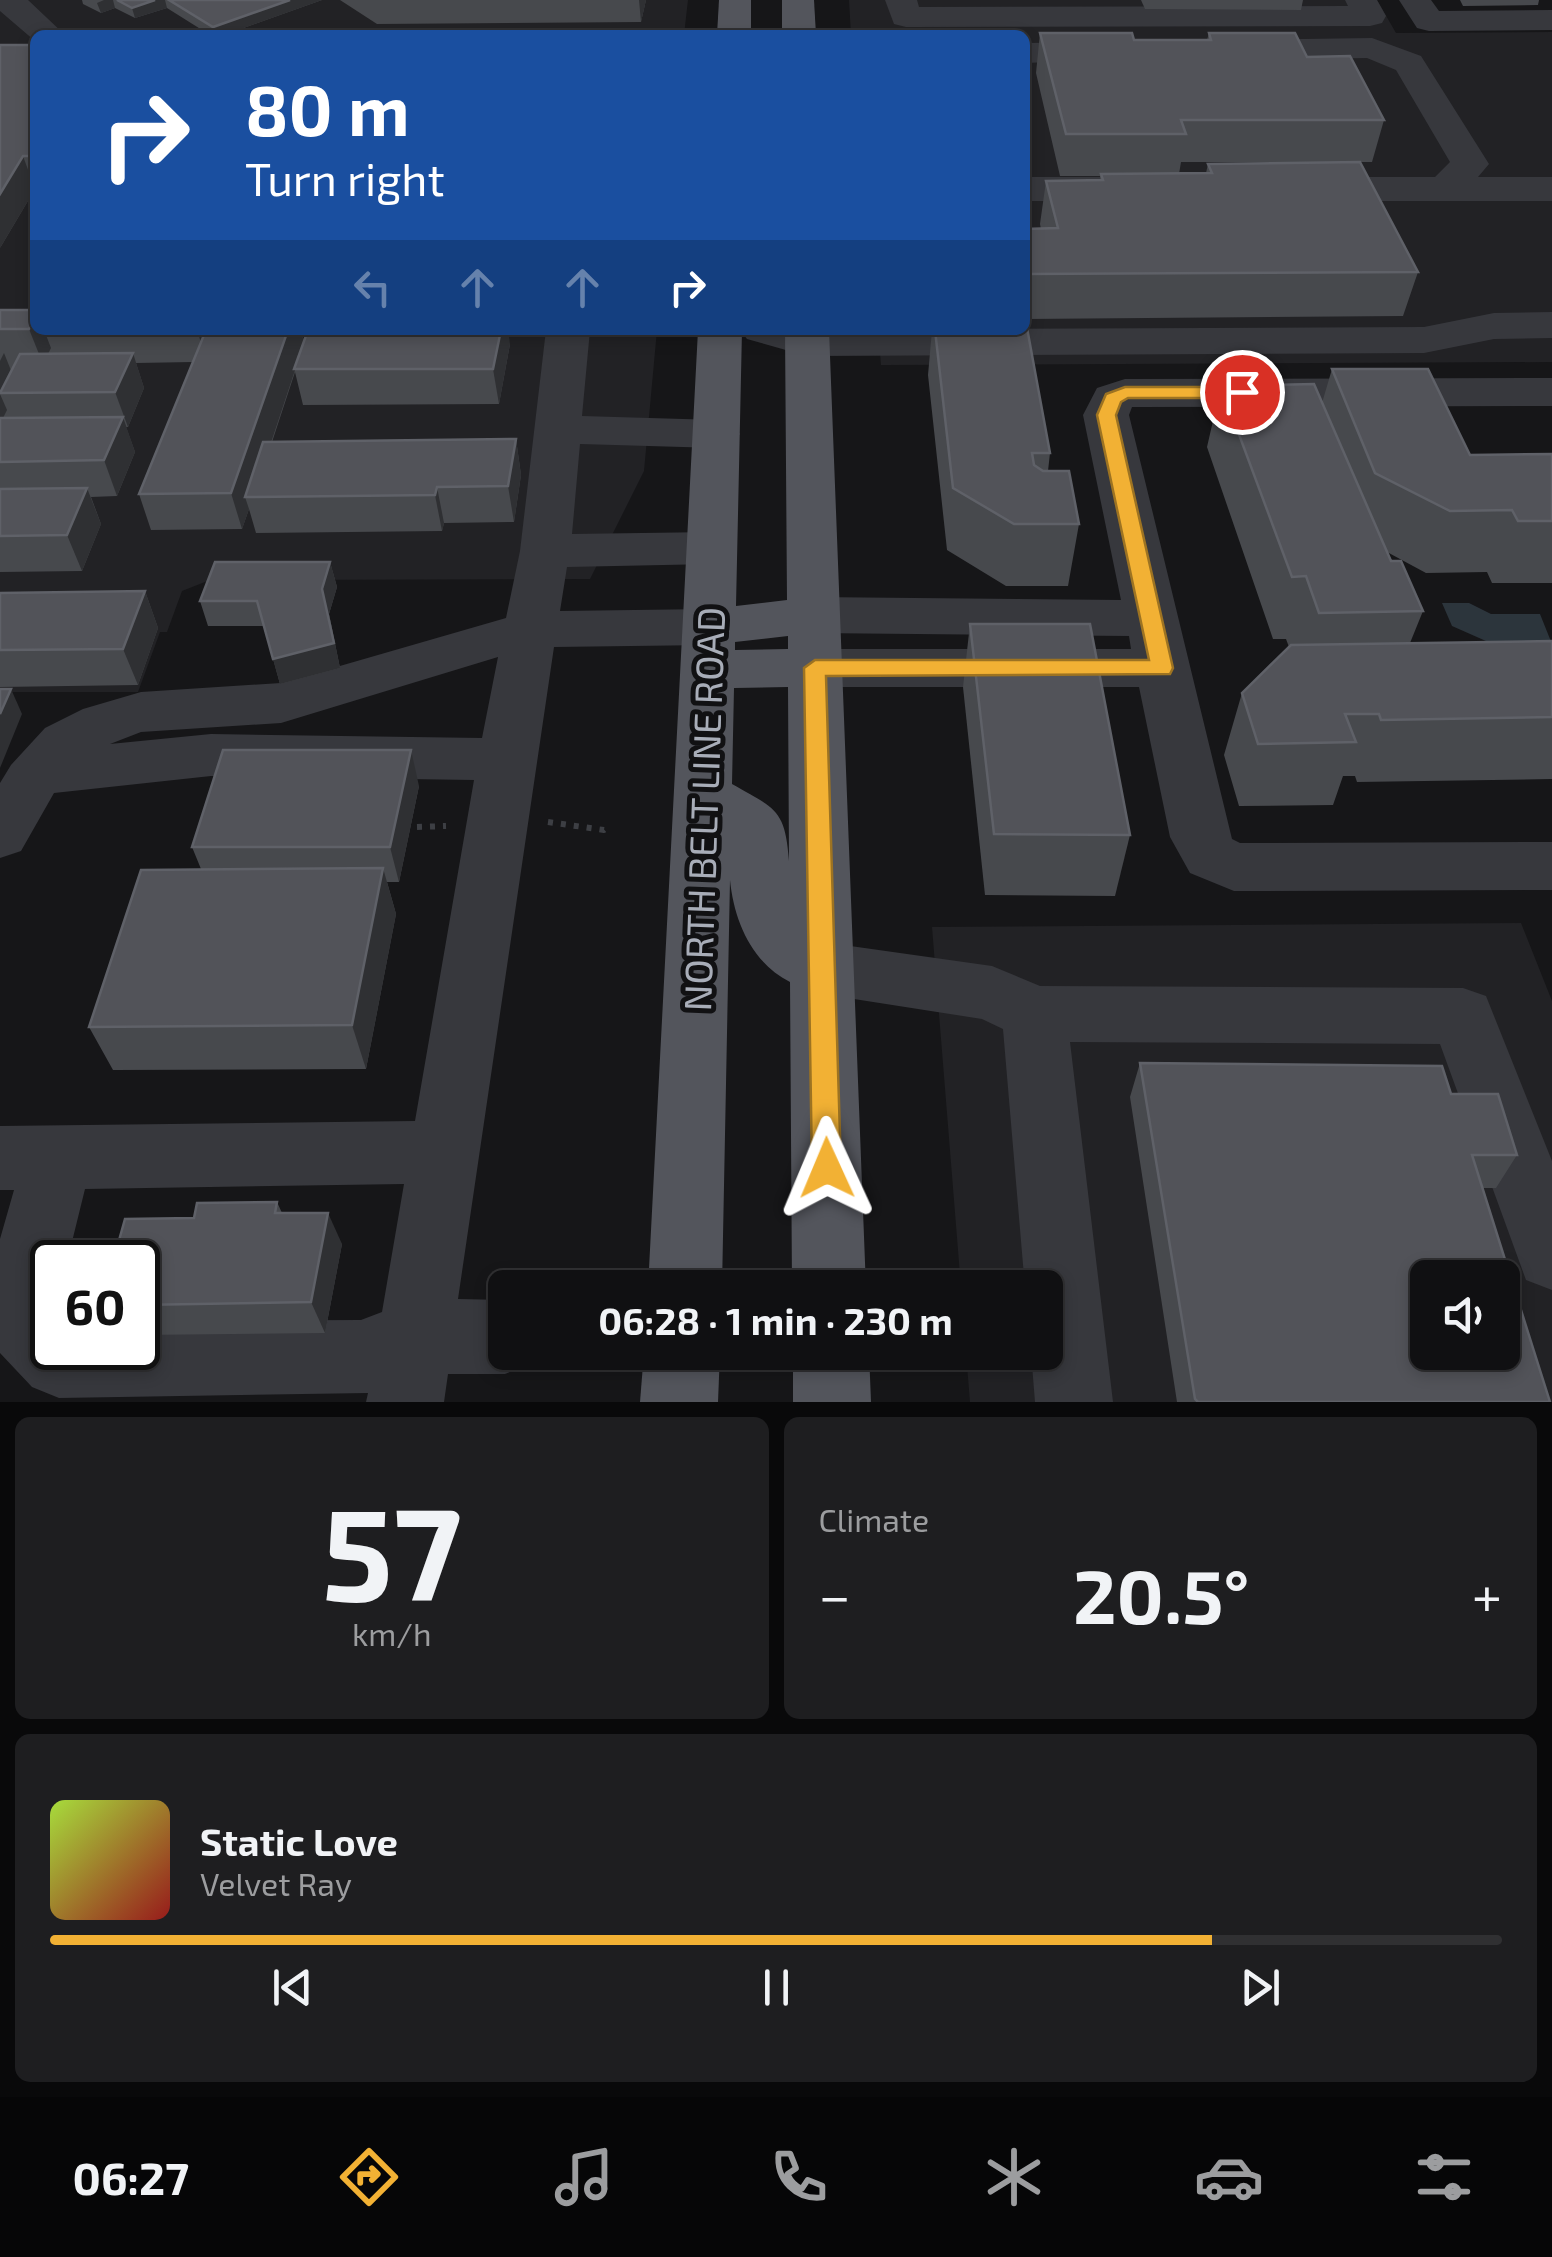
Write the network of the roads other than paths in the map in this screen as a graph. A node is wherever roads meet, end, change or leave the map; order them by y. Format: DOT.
graph roads {
  1 [pos="12,0"];
  2 [pos="736,0"];
  3 [pos="798,0"];
  4 [pos="901,0"];
  5 [pos="1361,0"];
  6 [pos="1416,0"];
  7 [pos="1085,8"];
  8 [pos="1552,20"];
  9 [pos="42,30"];
  10 [pos="734,30"];
  11 [pos="799,30"];
  12 [pos="1179,50"];
  13 [pos="1141,51"];
  14 [pos="1030,53"];
  15 [pos="1030,189"];
  16 [pos="1145,189"];
  17 [pos="1265,189"];
  18 [pos="1445,190"];
  19 [pos="1552,190"];
  20 [pos="1552,326"];
  21 [pos="567,335"];
  22 [pos="720,335"];
  23 [pos="792,335"];
  24 [pos="897,335"];
  25 [pos="1552,392"];
  26 [pos="558,429"];
  27 [pos="716,434"];
  28 [pos="712,548"];
  29 [pos="545,551"];
  30 [pos="1018,616"];
  31 [pos="530,630"];
  32 [pos="814,642"];
  33 [pos="1156,643"];
  34 [pos="708,648"];
  35 [pos="1026,668"];
  36 [pos="506,759"];
  37 [pos="38,773"];
  38 [pos="703,795"];
  39 [pos="0,835"];
  40 [pos="1552,866"];
  41 [pos="822,968"];
  42 [pos="1034,1014"];
  43 [pos="444,1152"];
  44 [pos="29,1157"];
  45 [pos="1552,1255"];
  46 [pos="686,1270"];
  47 [pos="830,1270"];
  48 [pos="488,1343"];
  49 [pos="410,1369"];
  50 [pos="681,1370"];
  51 [pos="831,1370"];
  52 [pos="679,1402"];
  53 [pos="832,1402"];
  54 [pos="1074,1402"];
  1 -- 9 [label="lane"];
  2 -- 10 [label="main road"];
  3 -- 11 [label="main road"];
  4 -- 7 [label="lane"];
  5 -- 7 [label="lane"];
  6 -- 8 [label="lane"];
  12 -- 18 [label="lane"];
  13 -- 14 [label="lane"];
  15 -- 16 [label="lane"];
  17 -- 18 [label="lane"];
  18 -- 19 [label="lane"];
  20 -- 24 [label="lane"];
  21 -- 26 [label="lane"];
  22 -- 27 [label="main road, NORTH BELT LINE ROAD"];
  23 -- 32 [label="main road"];
  25 -- 33 [label="lane"];
  26 -- 27 [label="lane"];
  26 -- 29 [label="lane"];
  27 -- 28 [label="main road, NORTH BELT LINE ROAD"];
  28 -- 29 [label="lane"];
  28 -- 34 [label="main road, NORTH BELT LINE ROAD"];
  29 -- 31 [label="lane"];
  30 -- 32 [label="lane"];
  30 -- 33 [label="lane"];
  30 -- 35 [label="lane"];
  31 -- 34 [label="lane"];
  31 -- 36 [label="lane"];
  31 -- 37 [label="lane"];
  32 -- 34 [label="main road"];
  32 -- 35 [label="lane"];
  32 -- 41 [label="main road"];
  33 -- 35 [label="lane"];
  33 -- 40 [label="lane"];
  34 -- 38 [label="main road, NORTH BELT LINE ROAD"];
  36 -- 37 [label="lane"];
  36 -- 43 [label="lane"];
  37 -- 39 [label="lane"];
  38 -- 41 [label="main road"];
  38 -- 46 [label="main road, NORTH BELT LINE ROAD"];
  41 -- 42 [label="lane"];
  41 -- 47 [label="main road"];
  42 -- 45 [label="lane"];
  42 -- 54 [label="lane"];
  43 -- 44 [label="lane"];
  43 -- 49 [label="lane"];
  44 -- 49 [label="lane"];
  48 -- 49 [label="lane"];
  50 -- 52 [label="main road"];
  51 -- 53 [label="main road"];
}
